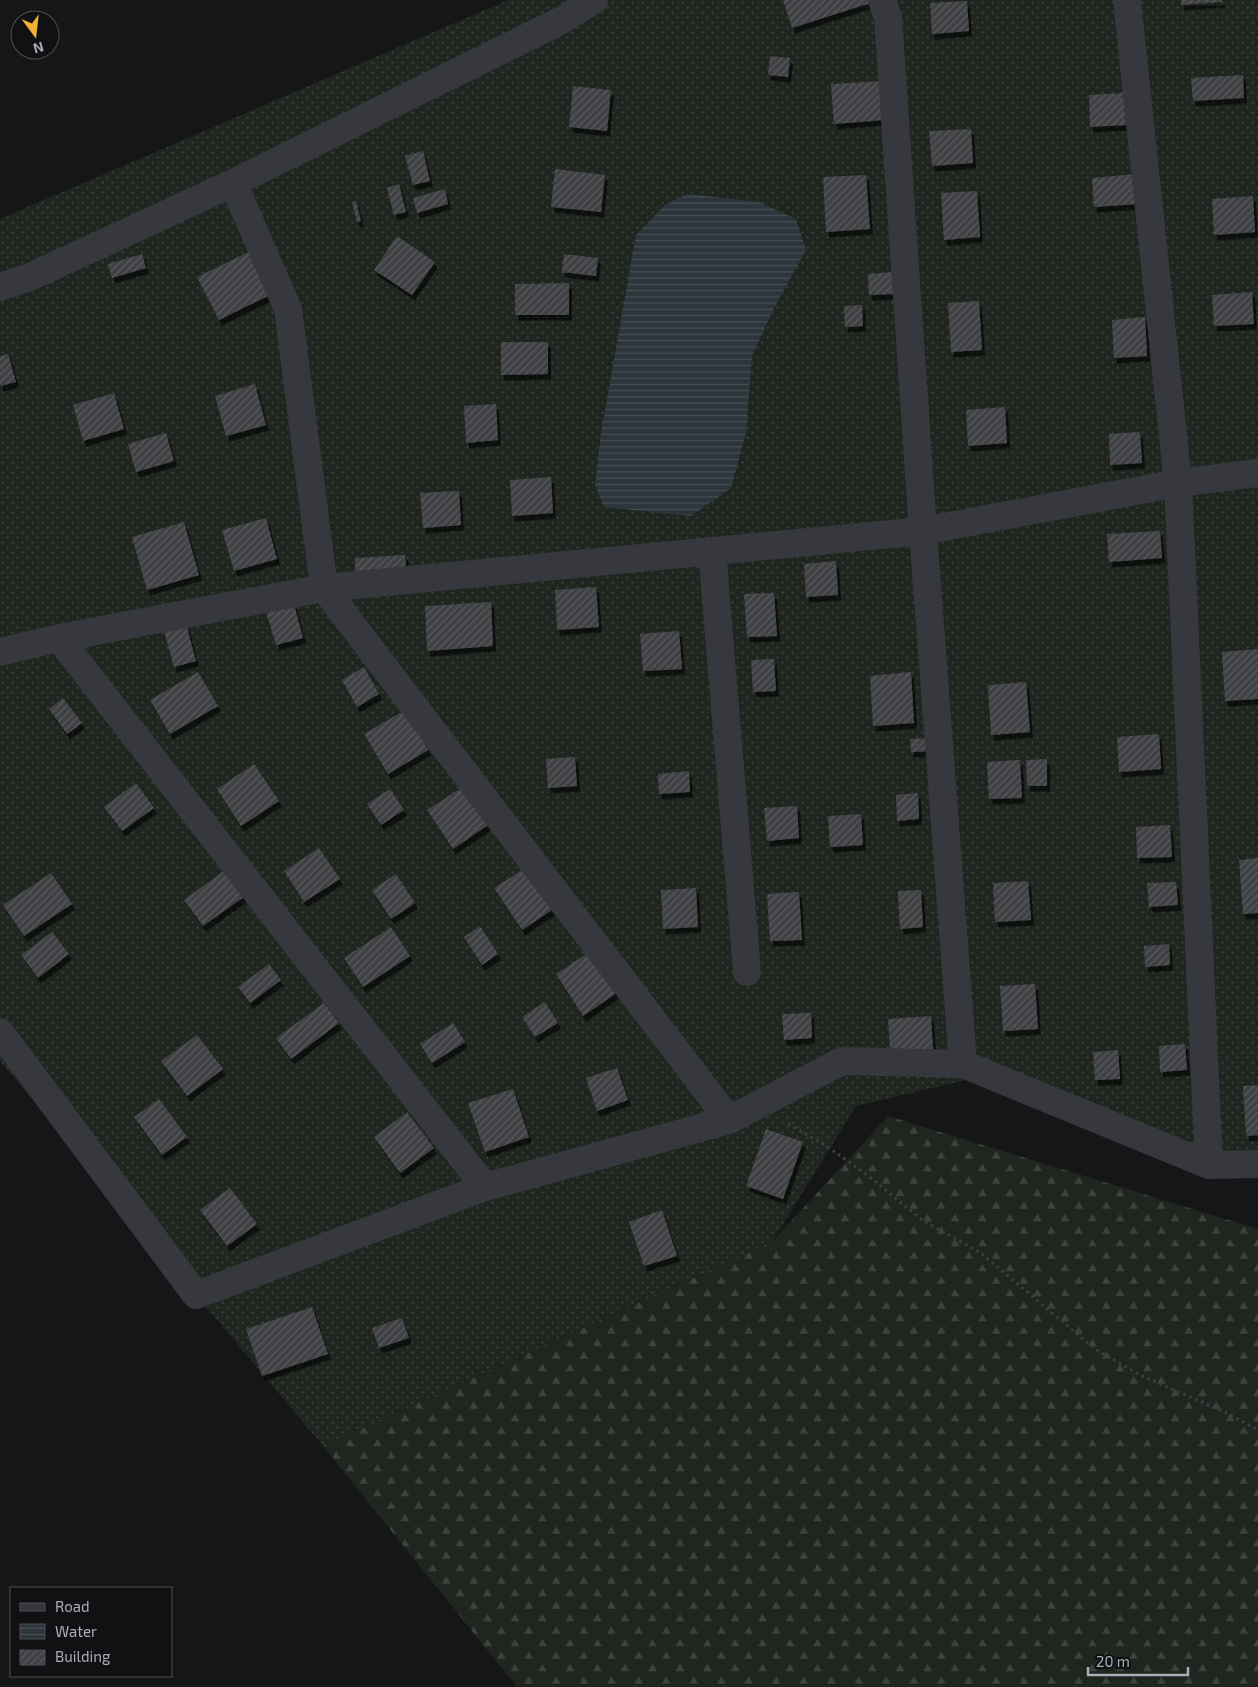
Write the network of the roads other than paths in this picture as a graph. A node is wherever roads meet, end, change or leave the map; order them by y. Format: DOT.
graph roads {
  1 [pos="594,0"];
  2 [pos="882,0"];
  3 [pos="1127,0"];
  4 [pos="233,183"];
  5 [pos="0,287"];
  6 [pos="1258,473"];
  7 [pos="1178,483"];
  8 [pos="923,531"];
  9 [pos="712,551"];
  10 [pos="324,588"];
  11 [pos="58,638"];
  12 [pos="0,652"];
  13 [pos="747,972"];
  14 [pos="0,1032"];
  15 [pos="963,1064"];
  16 [pos="729,1120"];
  17 [pos="1209,1164"];
  18 [pos="1258,1164"];
  19 [pos="485,1187"];
  1 -- 4 [label="street"];
  2 -- 8 [label="street"];
  3 -- 7 [label="street"];
  4 -- 5 [label="street"];
  4 -- 10 [label="street"];
  6 -- 7 [label="street"];
  7 -- 8 [label="street"];
  7 -- 17 [label="street"];
  8 -- 9 [label="street"];
  8 -- 15 [label="street"];
  9 -- 10 [label="street"];
  9 -- 13 [label="street"];
  10 -- 11 [label="street"];
  10 -- 16 [label="street"];
  11 -- 12 [label="street"];
  11 -- 19 [label="street"];
  14 -- 19 [label="street"];
  15 -- 16 [label="street"];
  15 -- 17 [label="street"];
  16 -- 19 [label="street"];
  17 -- 18 [label="street"];
}
